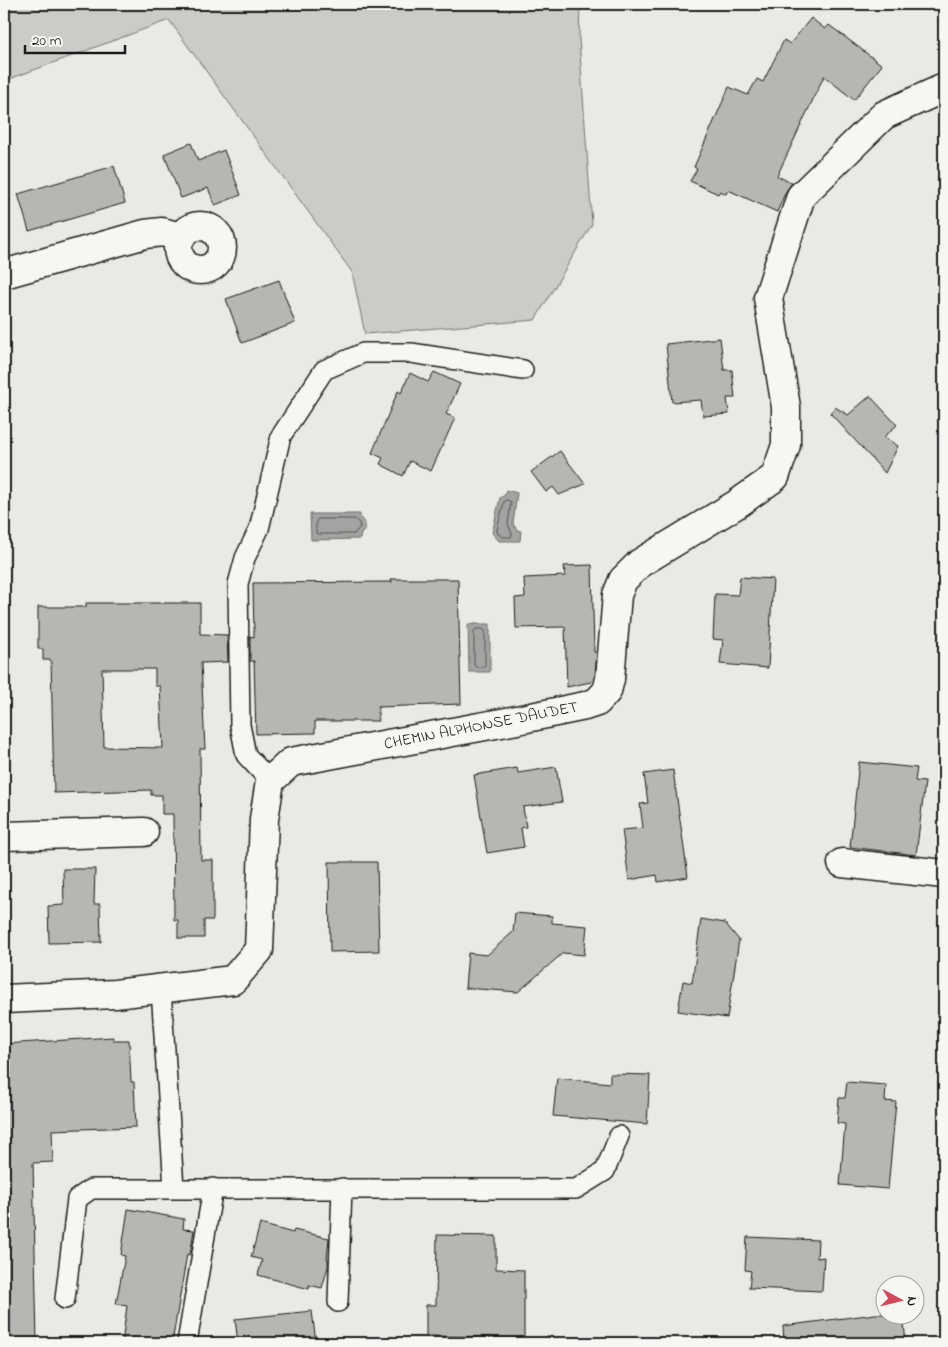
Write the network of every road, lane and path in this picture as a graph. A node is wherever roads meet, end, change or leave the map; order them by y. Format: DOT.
graph roads {
  1 [pos="944,88"];
  2 [pos="181,237"];
  3 [pos="4,274"];
  4 [pos="522,370"];
  5 [pos="270,781"];
  6 [pos="144,832"];
  7 [pos="4,836"];
  8 [pos="842,863"];
  9 [pos="944,874"];
  10 [pos="161,989"];
  11 [pos="4,999"];
  12 [pos="619,1136"];
  13 [pos="174,1188"];
  14 [pos="213,1188"];
  15 [pos="342,1188"];
  16 [pos="65,1299"];
  17 [pos="338,1302"];
  18 [pos="187,1343"];
  1 -- 5 [label="street, CHEMIN ALPHONSE DAUDET"];
  2 -- 3 [label="street"];
  4 -- 5 [label="lane"];
  5 -- 10 [label="street"];
  6 -- 7 [label="street"];
  8 -- 9 [label="street"];
  10 -- 11 [label="street"];
  10 -- 13 [label="lane"];
  12 -- 15 [label="lane"];
  13 -- 14 [label="lane"];
  13 -- 16 [label="lane"];
  14 -- 15 [label="lane"];
  14 -- 18 [label="lane"];
  15 -- 17 [label="lane"];
}
